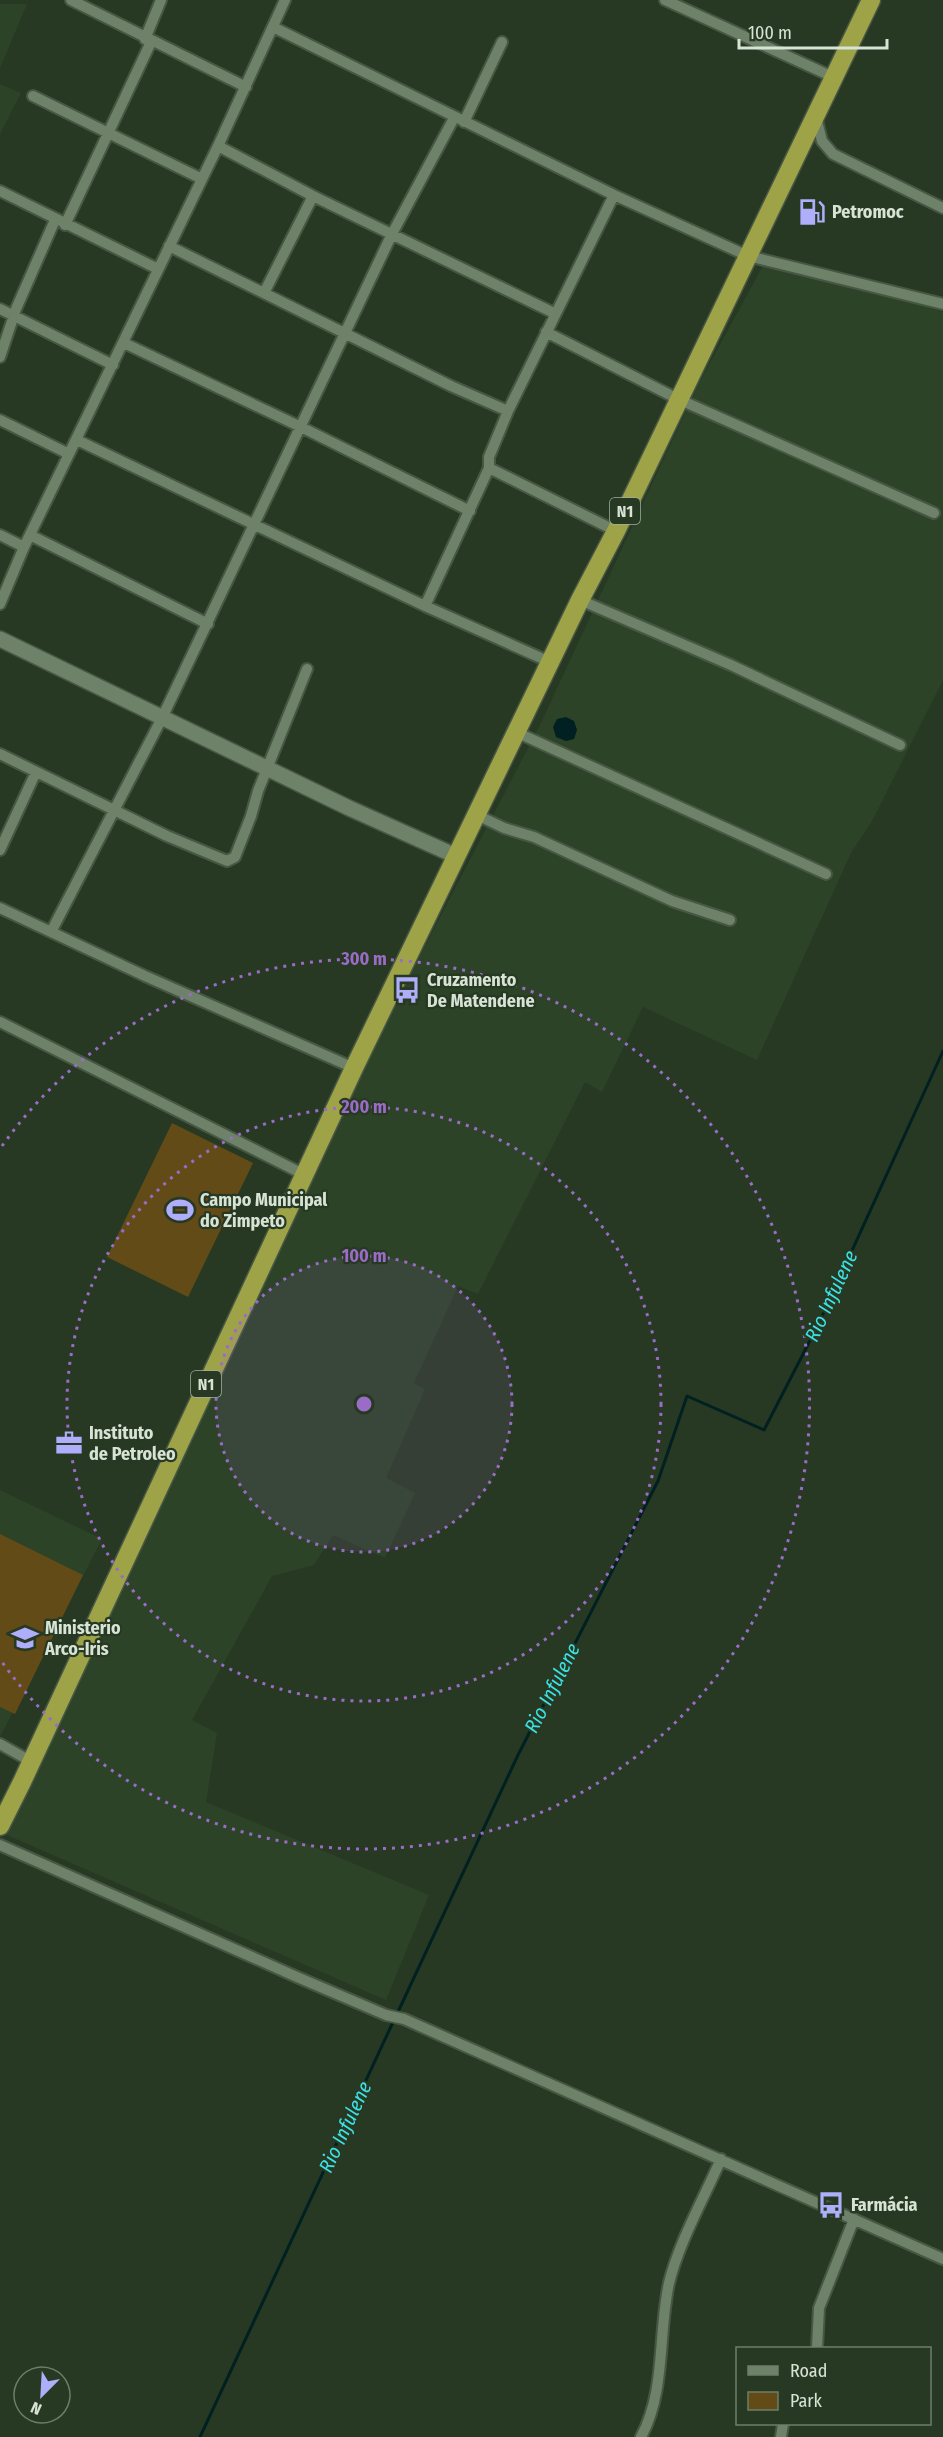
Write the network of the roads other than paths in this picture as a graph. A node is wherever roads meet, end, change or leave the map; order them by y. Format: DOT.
graph roads {
  1 [pos="72,0"];
  2 [pos="161,0"];
  3 [pos="285,0"];
  4 [pos="665,0"];
  5 [pos="871,0"];
  6 [pos="273,27"];
  7 [pos="148,40"];
  8 [pos="502,42"];
  9 [pos="833,77"];
  10 [pos="246,87"];
  11 [pos="33,96"];
  12 [pos="815,113"];
  13 [pos="459,120"];
  14 [pos="107,133"];
  15 [pos="218,146"];
  16 [pos="202,178"];
  17 [pos="0,191"];
  18 [pos="614,195"];
  19 [pos="313,196"];
  20 [pos="943,208"];
  21 [pos="60,222"];
  22 [pos="392,234"];
  23 [pos="168,246"];
  24 [pos="748,256"];
  25 [pos="159,269"];
  26 [pos="264,293"];
  27 [pos="943,304"];
  28 [pos="0,309"];
  29 [pos="554,313"];
  30 [pos="13,316"];
  31 [pos="346,332"];
  32 [pos="546,332"];
  33 [pos="124,343"];
  34 [pos="0,357"];
  35 [pos="112,365"];
  36 [pos="678,399"];
  37 [pos="508,411"];
  38 [pos="0,420"];
  39 [pos="301,427"];
  40 [pos="77,440"];
  41 [pos="69,454"];
  42 [pos="489,468"];
  43 [pos="470,511"];
  44 [pos="934,513"];
  45 [pos="254,524"];
  46 [pos="616,531"];
  47 [pos="0,535"];
  48 [pos="30,535"];
  49 [pos="24,547"];
  50 [pos="580,600"];
  51 [pos="0,604"];
  52 [pos="425,606"];
  53 [pos="208,624"];
  54 [pos="0,639"];
  55 [pos="550,662"];
  56 [pos="307,669"];
  57 [pos="162,718"];
  58 [pos="516,732"];
  59 [pos="900,745"];
  60 [pos="0,754"];
  61 [pos="268,768"];
  62 [pos="36,772"];
  63 [pos="114,809"];
  64 [pos="477,815"];
  65 [pos="0,850"];
  66 [pos="456,856"];
  67 [pos="826,874"];
  68 [pos="0,908"];
  69 [pos="730,920"];
  70 [pos="51,932"];
  71 [pos="0,1023"];
  72 [pos="354,1068"];
  73 [pos="305,1175"];
  74 [pos="0,1744"];
  75 [pos="32,1762"];
  76 [pos="0,1826"];
  77 [pos="0,1845"];
  78 [pos="721,2159"];
  79 [pos="854,2219"];
  80 [pos="943,2259"];
  81 [pos="817,2347"];
  82 [pos="641,2437"];
  1 -- 7 [label="street"];
  2 -- 7 [label="street"];
  3 -- 6 [label="street"];
  4 -- 9 [label="street"];
  5 -- 9 [label="highway, N1"];
  6 -- 10 [label="street"];
  6 -- 13 [label="street"];
  7 -- 10 [label="street"];
  7 -- 14 [label="street"];
  8 -- 13 [label="street"];
  9 -- 12 [label="highway, N1"];
  10 -- 15 [label="street"];
  11 -- 14 [label="street"];
  12 -- 20 [label="street"];
  12 -- 24 [label="highway, N1"];
  13 -- 18 [label="street"];
  13 -- 22 [label="street"];
  14 -- 16 [label="street"];
  14 -- 21 [label="street"];
  15 -- 16 [label="street"];
  15 -- 19 [label="street"];
  16 -- 23 [label="street"];
  17 -- 21 [label="street"];
  18 -- 24 [label="street"];
  18 -- 29 [label="street"];
  19 -- 22 [label="street"];
  19 -- 26 [label="street"];
  21 -- 25 [label="street"];
  21 -- 30 [label="street"];
  22 -- 29 [label="street"];
  22 -- 31 [label="street"];
  23 -- 25 [label="street"];
  23 -- 26 [label="street"];
  24 -- 27 [label="street"];
  24 -- 36 [label="highway, N1"];
  25 -- 33 [label="street"];
  26 -- 31 [label="street"];
  28 -- 30 [label="street"];
  29 -- 32 [label="street"];
  30 -- 34 [label="street"];
  30 -- 35 [label="street"];
  31 -- 37 [label="street"];
  31 -- 39 [label="street"];
  32 -- 36 [label="street"];
  32 -- 37 [label="street"];
  33 -- 35 [label="street"];
  33 -- 39 [label="street"];
  35 -- 40 [label="street"];
  36 -- 44 [label="street"];
  36 -- 46 [label="highway, N1"];
  37 -- 42 [label="street"];
  38 -- 41 [label="street"];
  39 -- 43 [label="street"];
  39 -- 45 [label="street"];
  40 -- 41 [label="street"];
  40 -- 45 [label="street"];
  41 -- 48 [label="street"];
  42 -- 43 [label="street"];
  42 -- 46 [label="street"];
  43 -- 52 [label="street"];
  45 -- 52 [label="street"];
  45 -- 53 [label="street"];
  46 -- 50 [label="highway, N1"];
  47 -- 49 [label="street"];
  48 -- 49 [label="street"];
  48 -- 53 [label="street"];
  49 -- 51 [label="street"];
  50 -- 55 [label="highway, N1"];
  50 -- 59 [label="street"];
  52 -- 55 [label="street"];
  53 -- 57 [label="street"];
  54 -- 57 [label="street"];
  55 -- 58 [label="highway, N1"];
  56 -- 61 [label="street"];
  57 -- 61 [label="street"];
  57 -- 63 [label="street"];
  58 -- 64 [label="highway, N1"];
  58 -- 67 [label="street"];
  60 -- 62 [label="street"];
  61 -- 63 [label="street"];
  61 -- 66 [label="street"];
  62 -- 63 [label="street"];
  62 -- 65 [label="street"];
  63 -- 70 [label="street"];
  64 -- 66 [label="highway, N1"];
  64 -- 69 [label="street"];
  66 -- 72 [label="highway, N1"];
  68 -- 70 [label="street"];
  70 -- 72 [label="street"];
  71 -- 73 [label="street"];
  72 -- 73 [label="highway, N1"];
  73 -- 75 [label="highway, N1"];
  74 -- 75 [label="street"];
  75 -- 76 [label="highway, N1"];
  77 -- 78 [label="street"];
  78 -- 79 [label="street"];
  78 -- 82 [label="street"];
  79 -- 80 [label="street"];
  79 -- 81 [label="street"];
}
